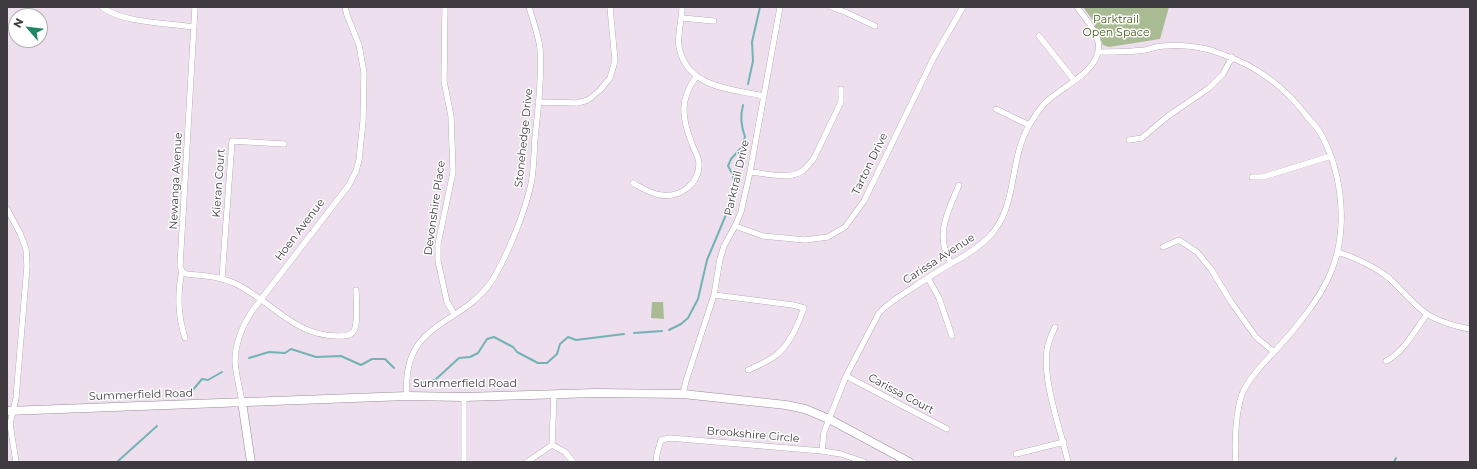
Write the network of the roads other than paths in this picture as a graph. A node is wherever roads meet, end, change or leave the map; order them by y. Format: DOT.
graph roads {
  1 [pos="102,7"];
  2 [pos="195,7"];
  3 [pos="345,7"];
  4 [pos="445,7"];
  5 [pos="528,7"];
  6 [pos="610,7"];
  7 [pos="682,7"];
  8 [pos="780,7"];
  9 [pos="831,7"];
  10 [pos="963,7"];
  11 [pos="1077,7"];
  12 [pos="682,18"];
  13 [pos="714,21"];
  14 [pos="875,26"];
  15 [pos="194,27"];
  16 [pos="1039,36"];
  17 [pos="1098,52"];
  18 [pos="1232,57"];
  19 [pos="696,77"];
  20 [pos="1074,80"];
  21 [pos="841,89"];
  22 [pos="764,96"];
  23 [pos="538,102"];
  24 [pos="996,109"];
  25 [pos="1029,125"];
  26 [pos="1128,140"];
  27 [pos="284,144"];
  28 [pos="1331,156"];
  29 [pos="750,172"];
  30 [pos="1252,177"];
  31 [pos="633,183"];
  32 [pos="959,185"];
  33 [pos="7,209"];
  34 [pos="735,226"];
  35 [pos="1163,246"];
  36 [pos="1338,252"];
  37 [pos="951,263"];
  38 [pos="182,271"];
  39 [pos="222,278"];
  40 [pos="928,278"];
  41 [pos="356,290"];
  42 [pos="714,295"];
  43 [pos="261,300"];
  44 [pos="454,314"];
  45 [pos="1427,314"];
  46 [pos="1055,327"];
  47 [pos="1470,329"];
  48 [pos="952,336"];
  49 [pos="185,338"];
  50 [pos="1274,352"];
  51 [pos="1386,361"];
  52 [pos="748,370"];
  53 [pos="846,376"];
  54 [pos="554,394"];
  55 [pos="683,394"];
  56 [pos="407,396"];
  57 [pos="464,397"];
  58 [pos="242,402"];
  59 [pos="10,411"];
  60 [pos="829,419"];
  61 [pos="947,429"];
  62 [pos="1064,442"];
  63 [pos="552,445"];
  64 [pos="822,451"];
  65 [pos="1016,454"];
  66 [pos="16,462"];
  67 [pos="251,462"];
  68 [pos="464,462"];
  69 [pos="527,462"];
  70 [pos="573,462"];
  71 [pos="656,462"];
  72 [pos="864,462"];
  73 [pos="909,462"];
  74 [pos="1068,462"];
  75 [pos="1236,462"];
  1 -- 15 [label="street"];
  2 -- 15 [label="street, Newanga Avenue"];
  3 -- 43 [label="street, Hoen Avenue"];
  4 -- 44 [label="street, Devonshire Place"];
  5 -- 23 [label="street, Stonehedge Drive"];
  6 -- 23 [label="street"];
  7 -- 12 [label="street"];
  8 -- 22 [label="street, Parktrail Drive"];
  9 -- 14 [label="street"];
  10 -- 34 [label="street, Tarton Drive"];
  11 -- 17 [label="street"];
  12 -- 13 [label="street"];
  12 -- 19 [label="street"];
  15 -- 38 [label="street, Newanga Avenue"];
  16 -- 20 [label="street"];
  17 -- 18 [label="street"];
  17 -- 20 [label="street, Carissa Avenue"];
  18 -- 26 [label="street"];
  18 -- 28 [label="street"];
  19 -- 22 [label="street"];
  19 -- 31 [label="street"];
  20 -- 25 [label="street, Carissa Avenue"];
  21 -- 29 [label="street"];
  22 -- 29 [label="street, Parktrail Drive"];
  23 -- 44 [label="street, Stonehedge Drive"];
  24 -- 25 [label="street"];
  25 -- 37 [label="street, Carissa Avenue"];
  27 -- 39 [label="street, Kieran Court"];
  28 -- 30 [label="street"];
  28 -- 36 [label="street"];
  29 -- 34 [label="street, Parktrail Drive"];
  32 -- 37 [label="street"];
  33 -- 59 [label="street"];
  34 -- 42 [label="street, Parktrail Drive"];
  35 -- 50 [label="street"];
  36 -- 45 [label="street"];
  36 -- 50 [label="street"];
  37 -- 40 [label="street, Carissa Avenue"];
  38 -- 39 [label="street"];
  38 -- 49 [label="street, Newanga Avenue"];
  39 -- 43 [label="street"];
  40 -- 48 [label="street"];
  40 -- 53 [label="street, Carissa Avenue"];
  41 -- 43 [label="street"];
  42 -- 52 [label="street"];
  42 -- 55 [label="street, Parktrail Drive"];
  43 -- 58 [label="street, Hoen Avenue"];
  44 -- 56 [label="street, Stonehedge Drive"];
  45 -- 47 [label="street"];
  45 -- 51 [label="street"];
  46 -- 62 [label="street"];
  50 -- 75 [label="street"];
  53 -- 60 [label="street, Carissa Avenue"];
  53 -- 61 [label="street, Carissa Court"];
  54 -- 55 [label="street, Summerfield Road"];
  54 -- 57 [label="street, Summerfield Road"];
  54 -- 63 [label="street"];
  55 -- 60 [label="street, Summerfield Road"];
  56 -- 57 [label="street, Summerfield Road"];
  56 -- 58 [label="street, Summerfield Road"];
  57 -- 68 [label="street"];
  58 -- 59 [label="street, Summerfield Road"];
  58 -- 67 [label="street, Hoen Avenue"];
  59 -- 66 [label="street"];
  60 -- 64 [label="street, Carissa Avenue"];
  60 -- 73 [label="street, Summerfield Road"];
  62 -- 65 [label="street"];
  62 -- 74 [label="street"];
  63 -- 69 [label="street"];
  63 -- 70 [label="street"];
  64 -- 71 [label="street, Brookshire Circle"];
  64 -- 72 [label="street, Brookshire Circle"];
}
